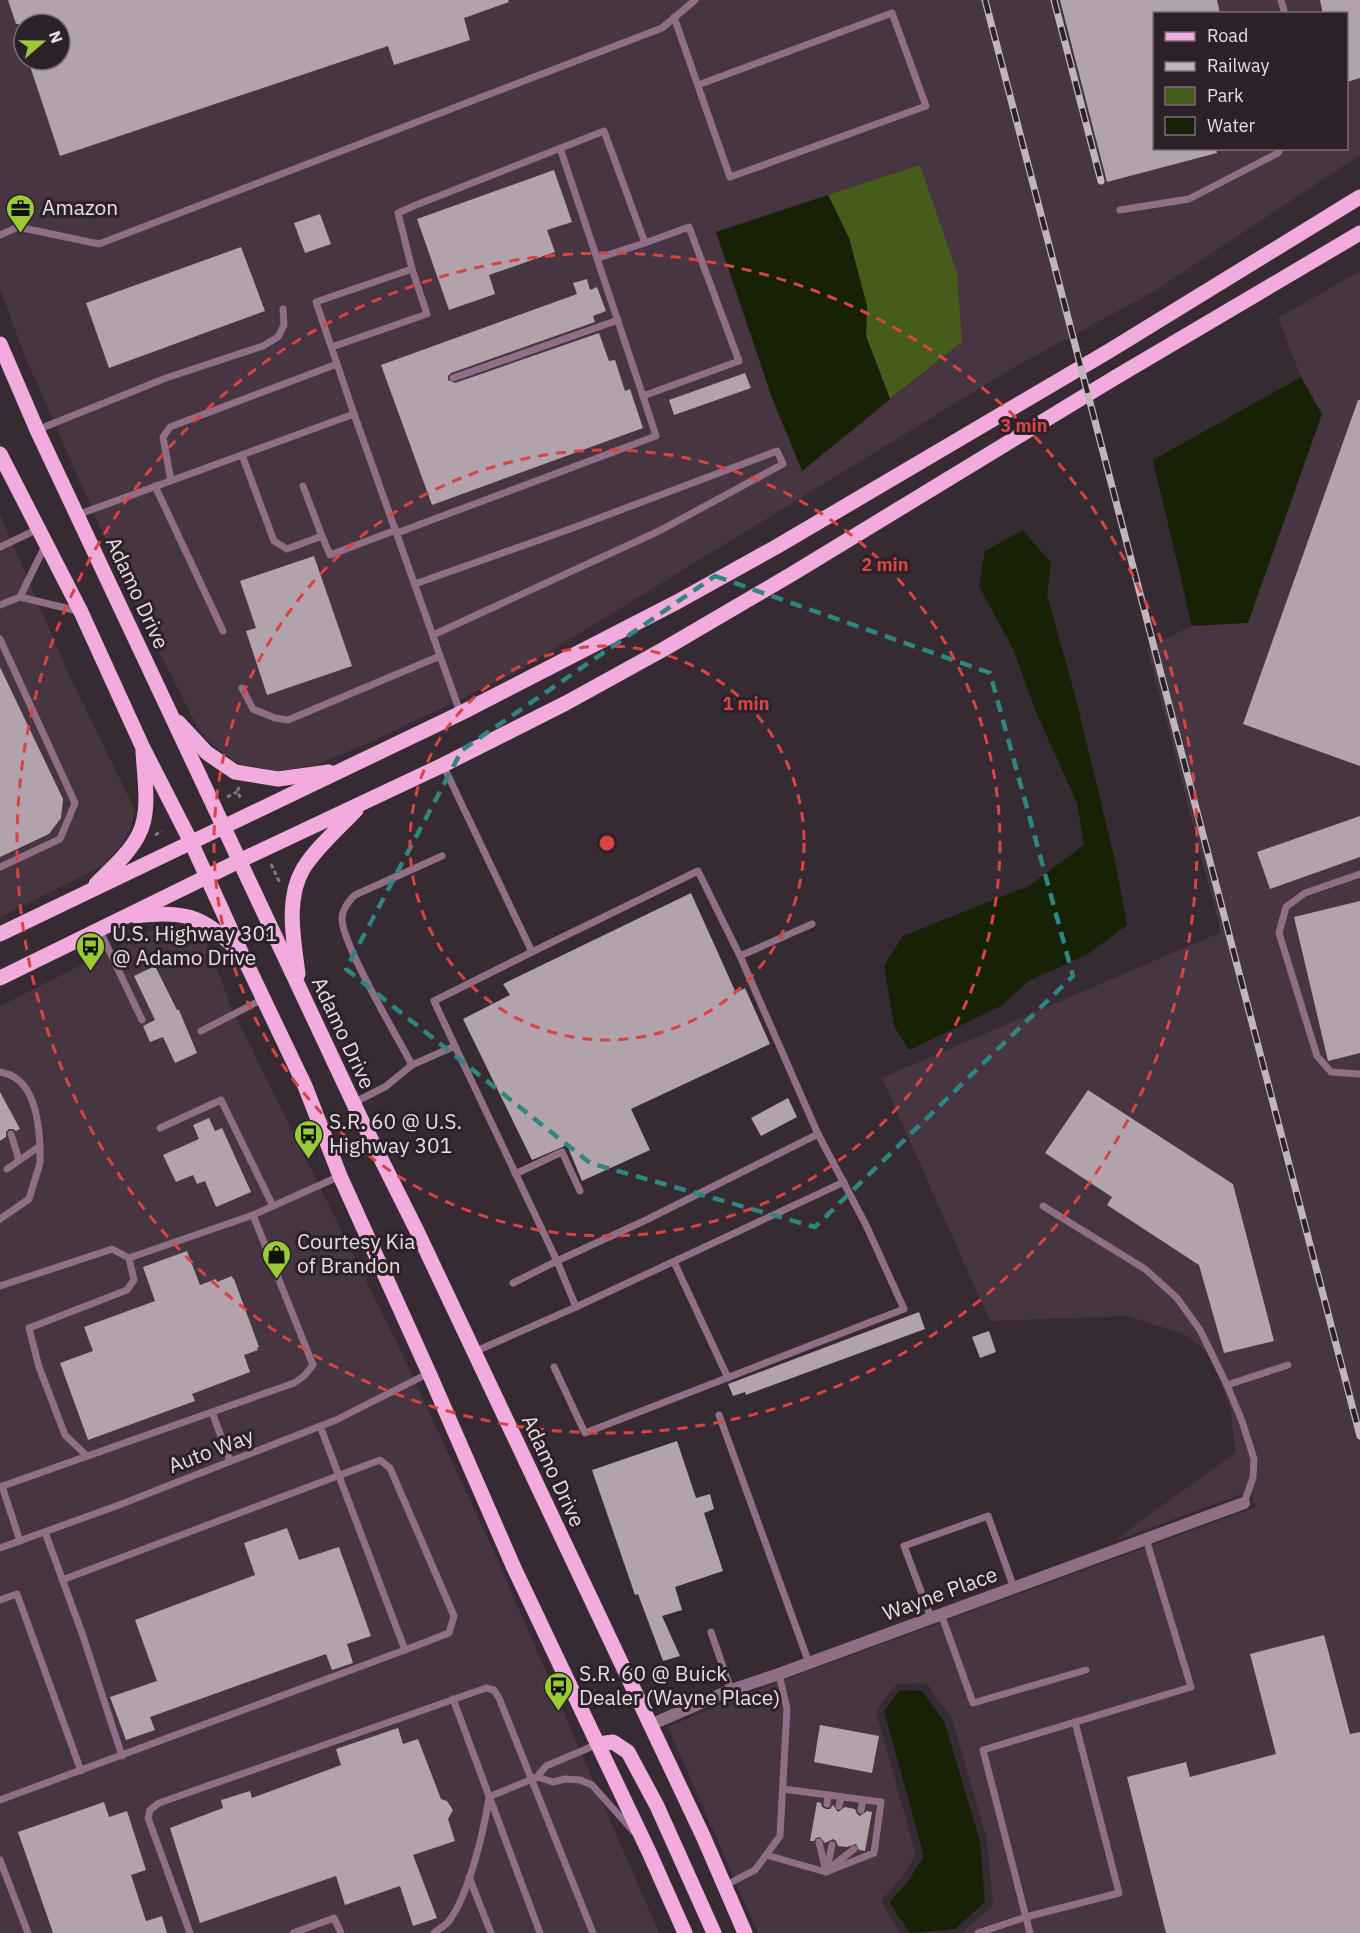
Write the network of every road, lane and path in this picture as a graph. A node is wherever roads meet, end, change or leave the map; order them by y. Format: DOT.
graph roads {
  1 [pos="695,0"];
  2 [pos="674,17"];
  3 [pos="698,85"];
  4 [pos="560,148"];
  5 [pos="1280,150"];
  6 [pos="1360,197"];
  7 [pos="1120,210"];
  8 [pos="1360,233"];
  9 [pos="0,235"];
  10 [pos="645,243"];
  11 [pos="598,258"];
  12 [pos="412,269"];
  13 [pos="283,309"];
  14 [pos="618,320"];
  15 [pos="0,344"];
  16 [pos="332,347"];
  17 [pos="337,364"];
  18 [pos="453,378"];
  19 [pos="643,396"];
  20 [pos="354,414"];
  21 [pos="37,430"];
  22 [pos="242,455"];
  23 [pos="2,463"];
  24 [pos="171,481"];
  25 [pos="155,486"];
  26 [pos="303,486"];
  27 [pos="76,515"];
  28 [pos="38,529"];
  29 [pos="396,531"];
  30 [pos="322,536"];
  31 [pos="45,544"];
  32 [pos="0,547"];
  33 [pos="415,584"];
  34 [pos="20,597"];
  35 [pos="0,605"];
  36 [pos="81,612"];
  37 [pos="223,631"];
  38 [pos="433,635"];
  39 [pos="0,639"];
  40 [pos="440,656"];
  41 [pos="242,688"];
  42 [pos="169,712"];
  43 [pos="461,713"];
  44 [pos="143,748"];
  45 [pos="443,765"];
  46 [pos="344,770"];
  47 [pos="239,786"];
  48 [pos="237,792"];
  49 [pos="227,797"];
  50 [pos="242,801"];
  51 [pos="362,803"];
  52 [pos="223,827"];
  53 [pos="191,842"];
  54 [pos="442,856"];
  55 [pos="239,861"];
  56 [pos="271,864"];
  57 [pos="0,867"];
  58 [pos="1360,874"];
  59 [pos="207,877"];
  60 [pos="279,883"];
  61 [pos="274,885"];
  62 [pos="284,885"];
  63 [pos="86,893"];
  64 [pos="124,917"];
  65 [pos="812,924"];
  66 [pos="99,929"];
  67 [pos="1,930"];
  68 [pos="241,952"];
  69 [pos="532,952"];
  70 [pos="741,956"];
  71 [pos="0,978"];
  72 [pos="300,989"];
  73 [pos="263,999"];
  74 [pos="142,1020"];
  75 [pos="201,1031"];
  76 [pos="455,1046"];
  77 [pos="412,1065"];
  78 [pos="0,1071"];
  79 [pos="1360,1074"];
  80 [pos="353,1103"];
  81 [pos="160,1128"];
  82 [pos="11,1134"];
  83 [pos="818,1134"];
  84 [pos="40,1146"];
  85 [pos="19,1160"];
  86 [pos="7,1169"];
  87 [pos="515,1174"];
  88 [pos="340,1176"];
  89 [pos="844,1182"];
  90 [pos="580,1191"];
  91 [pos="273,1206"];
  92 [pos="1043,1206"];
  93 [pos="253,1215"];
  94 [pos="0,1219"];
  95 [pos="129,1258"];
  96 [pos="557,1261"];
  97 [pos="674,1262"];
  98 [pos="513,1283"];
  99 [pos="0,1286"];
  100 [pos="576,1307"];
  101 [pos="474,1352"];
  102 [pos="1288,1365"];
  103 [pos="554,1367"];
  104 [pos="429,1373"];
  105 [pos="728,1378"];
  106 [pos="1227,1385"];
  107 [pos="212,1412"];
  108 [pos="719,1415"];
  109 [pos="320,1426"];
  110 [pos="87,1456"];
  111 [pos="230,1461"];
  112 [pos="339,1475"];
  113 [pos="1,1486"];
  114 [pos="1244,1503"];
  115 [pos="45,1532"];
  116 [pos="1146,1539"];
  117 [pos="20,1541"];
  118 [pos="0,1548"];
  119 [pos="62,1580"];
  120 [pos="1014,1588"];
  121 [pos="0,1600"];
  122 [pos="936,1616"];
  123 [pos="711,1632"];
  124 [pos="405,1650"];
  125 [pos="809,1663"];
  126 [pos="1086,1670"];
  127 [pos="779,1674"];
  128 [pos="731,1690"];
  129 [pos="453,1700"];
  130 [pos="1075,1722"];
  131 [pos="650,1725"];
  132 [pos="598,1744"];
  133 [pos="122,1756"];
  134 [pos="81,1771"];
  135 [pos="534,1779"];
  136 [pos="783,1789"];
  137 [pos="828,1795"];
  138 [pos="489,1797"];
  139 [pos="841,1797"];
  140 [pos="0,1800"];
  141 [pos="863,1800"];
  142 [pos="827,1804"];
  143 [pos="839,1806"];
  144 [pos="861,1810"];
  145 [pos="819,1842"];
  146 [pos="832,1845"];
  147 [pos="854,1849"];
  148 [pos="649,1852"];
  149 [pos="766,1855"];
  150 [pos="0,1860"];
  151 [pos="826,1872"];
  152 [pos="469,1876"];
  153 [pos="724,1886"];
  154 [pos="1026,1917"];
  155 [pos="28,1933"];
  156 [pos="190,1933"];
  157 [pos="293,1933"];
  158 [pos="341,1933"];
  159 [pos="435,1933"];
  160 [pos="490,1933"];
  161 [pos="540,1933"];
  162 [pos="593,1933"];
  163 [pos="685,1933"];
  164 [pos="714,1933"];
  165 [pos="745,1933"];
  166 [pos="978,1933"];
  167 [pos="1030,1933"];
  1 -- 2 [label="lane"];
  2 -- 3 [label="lane"];
  2 -- 9 [label="lane"];
  3 -- 3 [label="lane"];
  4 -- 10 [label="lane"];
  4 -- 11 [label="lane"];
  4 -- 12 [label="lane"];
  5 -- 7 [label="lane"];
  6 -- 43 [label="main road"];
  8 -- 45 [label="main road"];
  10 -- 11 [label="lane"];
  10 -- 19 [label="lane"];
  11 -- 14 [label="lane"];
  12 -- 16 [label="lane"];
  12 -- 16 [label="lane"];
  13 -- 21 [label="lane"];
  14 -- 18 [label="lane"];
  14 -- 19 [label="lane"];
  15 -- 21 [label="main road, Adamo Drive"];
  16 -- 17 [label="lane"];
  17 -- 20 [label="lane"];
  17 -- 24 [label="lane"];
  19 -- 29 [label="lane"];
  20 -- 22 [label="lane"];
  20 -- 29 [label="lane"];
  21 -- 27 [label="main road, Adamo Drive"];
  22 -- 24 [label="lane"];
  22 -- 30 [label="lane"];
  23 -- 28 [label="main road"];
  24 -- 25 [label="lane"];
  25 -- 27 [label="lane"];
  25 -- 37 [label="lane"];
  26 -- 30 [label="lane"];
  27 -- 42 [label="main road, Adamo Drive"];
  28 -- 31 [label="main road"];
  28 -- 32 [label="lane"];
  29 -- 30 [label="lane"];
  29 -- 33 [label="lane"];
  31 -- 34 [label="lane"];
  31 -- 36 [label="main road"];
  33 -- 38 [label="lane"];
  33 -- 38 [label="lane"];
  34 -- 35 [label="lane"];
  34 -- 36 [label="lane"];
  36 -- 44 [label="main road"];
  38 -- 40 [label="lane"];
  39 -- 57 [label="lane"];
  40 -- 41 [label="lane"];
  40 -- 43 [label="lane"];
  42 -- 46 [label="main road"];
  42 -- 52 [label="main road, Adamo Drive"];
  43 -- 46 [label="main road"];
  44 -- 53 [label="main road"];
  44 -- 63 [label="main road"];
  45 -- 51 [label="main road"];
  45 -- 69 [label="lane"];
  46 -- 52 [label="main road"];
  47 -- 48 [label="path"];
  48 -- 49 [label="path"];
  48 -- 50 [label="path"];
  51 -- 55 [label="main road"];
  51 -- 72 [label="main road"];
  52 -- 53 [label="main road"];
  52 -- 55 [label="main road, Adamo Drive"];
  53 -- 59 [label="main road"];
  53 -- 63 [label="main road"];
  54 -- 77 [label="lane"];
  55 -- 59 [label="main road"];
  55 -- 72 [label="main road, Adamo Drive"];
  56 -- 60 [label="path"];
  58 -- 79 [label="lane"];
  59 -- 64 [label="main road"];
  59 -- 68 [label="main road"];
  60 -- 61 [label="path"];
  60 -- 62 [label="path"];
  63 -- 67 [label="main road"];
  64 -- 66 [label="main road"];
  64 -- 68 [label="main road"];
  65 -- 70 [label="lane"];
  66 -- 71 [label="main road"];
  66 -- 74 [label="lane"];
  68 -- 73 [label="main road"];
  69 -- 70 [label="lane"];
  69 -- 76 [label="lane"];
  70 -- 83 [label="lane"];
  72 -- 80 [label="main road, Adamo Drive"];
  73 -- 75 [label="lane"];
  73 -- 88 [label="main road"];
  76 -- 77 [label="lane"];
  76 -- 87 [label="lane"];
  77 -- 80 [label="lane"];
  78 -- 84 [label="lane"];
  80 -- 101 [label="main road, Adamo Drive"];
  81 -- 91 [label="lane"];
  82 -- 85 [label="lane"];
  83 -- 89 [label="lane"];
  83 -- 96 [label="lane"];
  84 -- 85 [label="lane"];
  84 -- 94 [label="lane"];
  85 -- 86 [label="lane"];
  87 -- 90 [label="lane"];
  87 -- 96 [label="lane"];
  88 -- 91 [label="lane"];
  88 -- 104 [label="main road"];
  89 -- 97 [label="lane"];
  89 -- 105 [label="lane"];
  91 -- 93 [label="lane"];
  92 -- 106 [label="lane"];
  93 -- 95 [label="lane"];
  93 -- 107 [label="lane"];
  95 -- 99 [label="lane"];
  95 -- 110 [label="lane"];
  96 -- 98 [label="lane"];
  96 -- 100 [label="lane"];
  97 -- 100 [label="lane"];
  97 -- 105 [label="lane"];
  100 -- 101 [label="lane"];
  101 -- 131 [label="main road, Adamo Drive"];
  102 -- 106 [label="lane"];
  103 -- 105 [label="lane"];
  104 -- 109 [label="lane, Auto Way"];
  104 -- 132 [label="main road"];
  106 -- 114 [label="lane"];
  107 -- 110 [label="lane"];
  107 -- 111 [label="lane"];
  108 -- 125 [label="lane"];
  109 -- 111 [label="lane, Auto Way"];
  109 -- 112 [label="lane"];
  110 -- 113 [label="lane"];
  111 -- 115 [label="lane, Auto Way"];
  112 -- 119 [label="lane"];
  112 -- 124 [label="lane"];
  112 -- 124 [label="lane"];
  113 -- 117 [label="lane"];
  114 -- 116 [label="street, Wayne Place"];
  115 -- 117 [label="lane, Auto Way"];
  115 -- 119 [label="lane"];
  116 -- 120 [label="street, Wayne Place"];
  116 -- 130 [label="lane"];
  117 -- 118 [label="lane, Auto Way"];
  119 -- 133 [label="lane"];
  120 -- 122 [label="street, Wayne Place"];
  120 -- 122 [label="lane"];
  121 -- 134 [label="lane"];
  122 -- 125 [label="street, Wayne Place"];
  122 -- 126 [label="lane"];
  123 -- 128 [label="lane"];
  124 -- 133 [label="lane"];
  125 -- 127 [label="street, Wayne Place"];
  127 -- 128 [label="street, Wayne Place"];
  127 -- 136 [label="lane"];
  128 -- 131 [label="street, Wayne Place"];
  129 -- 135 [label="lane"];
  129 -- 138 [label="lane"];
  129 -- 156 [label="lane"];
  130 -- 154 [label="lane"];
  130 -- 154 [label="lane"];
  131 -- 153 [label="main road, Adamo Drive"];
  132 -- 135 [label="lane"];
  132 -- 148 [label="main road"];
  132 -- 164 [label="main road"];
  133 -- 134 [label="lane"];
  134 -- 140 [label="lane"];
  135 -- 138 [label="lane"];
  135 -- 148 [label="lane"];
  135 -- 162 [label="lane"];
  136 -- 137 [label="lane"];
  136 -- 149 [label="lane"];
  137 -- 139 [label="lane"];
  137 -- 142 [label="lane"];
  138 -- 152 [label="lane"];
  138 -- 161 [label="lane"];
  139 -- 141 [label="lane"];
  139 -- 143 [label="lane"];
  141 -- 144 [label="lane"];
  141 -- 151 [label="lane"];
  145 -- 151 [label="lane"];
  146 -- 151 [label="lane"];
  147 -- 151 [label="lane"];
  148 -- 163 [label="main road"];
  149 -- 151 [label="lane"];
  149 -- 153 [label="lane"];
  150 -- 155 [label="lane"];
  152 -- 159 [label="lane"];
  152 -- 160 [label="lane"];
  153 -- 165 [label="main road, Adamo Drive"];
  154 -- 166 [label="lane"];
  154 -- 167 [label="lane"];
  157 -- 158 [label="lane"];
}
